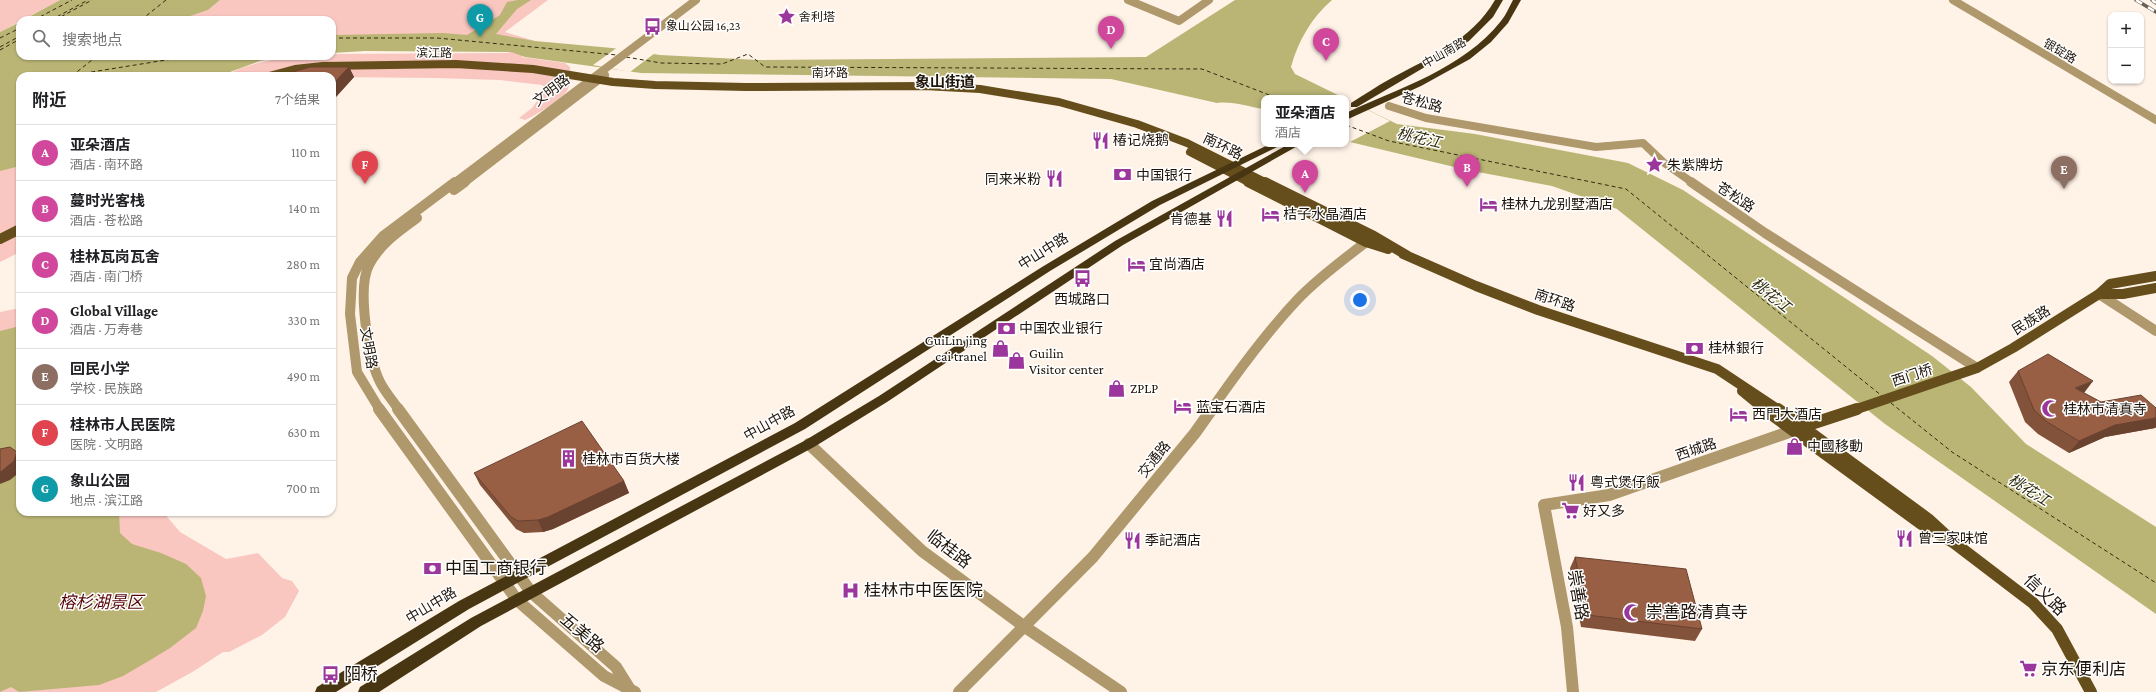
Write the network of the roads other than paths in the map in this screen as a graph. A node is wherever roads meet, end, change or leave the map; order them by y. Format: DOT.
graph roads {
  1 [pos="696,0"];
  2 [pos="704,0"];
  3 [pos="1128,0"];
  4 [pos="1209,0"];
  5 [pos="1499,0"];
  6 [pos="1517,0"];
  7 [pos="1953,0"];
  8 [pos="288,72"];
  9 [pos="600,75"];
  10 [pos="1362,105"];
  11 [pos="1389,106"];
  12 [pos="1349,108"];
  13 [pos="1349,115"];
  14 [pos="2156,120"];
  15 [pos="1273,147"];
  16 [pos="1289,147"];
  17 [pos="1235,172"];
  18 [pos="16,231"];
  19 [pos="0,240"];
  20 [pos="1366,242"];
  21 [pos="1408,256"];
  22 [pos="2156,276"];
  23 [pos="2156,288"];
  24 [pos="2099,294"];
  25 [pos="2156,330"];
  26 [pos="1977,368"];
  27 [pos="1855,408"];
  28 [pos="1798,429"];
  29 [pos="809,444"];
  30 [pos="1544,505"];
  31 [pos="519,576"];
  32 [pos="503,584"];
  33 [pos="531,592"];
  34 [pos="517,600"];
  35 [pos="1025,627"];
  36 [pos="632,690"];
  37 [pos="323,692"];
  38 [pos="366,692"];
  39 [pos="959,692"];
  40 [pos="1121,692"];
  41 [pos="1573,692"];
  42 [pos="2091,692"];
  1 -- 9 [label="street"];
  2 -- 9 [label="street"];
  3 -- 4 [label="street"];
  5 -- 10 [label="highway, 中山南路"];
  6 -- 10 [label="highway, 中山南路"];
  7 -- 14 [label="street, 银锭路"];
  8 -- 9 [label="main road, 滨江路"];
  9 -- 17 [label="main road, 南环路"];
  9 -- 31 [label="street, 文明路"];
  9 -- 32 [label="street, 文明路"];
  10 -- 12 [label="highway"];
  10 -- 13 [label="highway"];
  11 -- 26 [label="street, 苍松路"];
  15 -- 17 [label="highway"];
  16 -- 17 [label="highway"];
  17 -- 20 [label="main road, 南环路"];
  17 -- 21 [label="main road, 南环路"];
  17 -- 29 [label="highway"];
  17 -- 31 [label="highway, 中山中路"];
  18 -- 19 [label="main road"];
  20 -- 21 [label="main road, 南环路"];
  20 -- 35 [label="street, 交通路"];
  21 -- 28 [label="main road, 南环路"];
  22 -- 24 [label="main road, 民族路"];
  23 -- 24 [label="main road"];
  24 -- 25 [label="street"];
  24 -- 26 [label="main road, 民族路"];
  26 -- 27 [label="main road, 西门桥"];
  27 -- 28 [label="main road, 西城路"];
  28 -- 30 [label="street, 西城路"];
  28 -- 42 [label="main road, 信义路"];
  29 -- 33 [label="highway"];
  29 -- 35 [label="street, 临桂路"];
  30 -- 41 [label="street, 崇善路"];
  31 -- 32 [label="highway, 中山中路"];
  31 -- 33 [label="street, 文明路"];
  32 -- 34 [label="street, 文明路"];
  32 -- 37 [label="highway, 中山中路"];
  33 -- 34 [label="highway"];
  33 -- 36 [label="street, 五美路"];
  34 -- 36 [label="street, 五美路"];
  34 -- 38 [label="highway"];
  35 -- 39 [label="street, 交通路"];
  35 -- 40 [label="street, 临桂路"];
}
